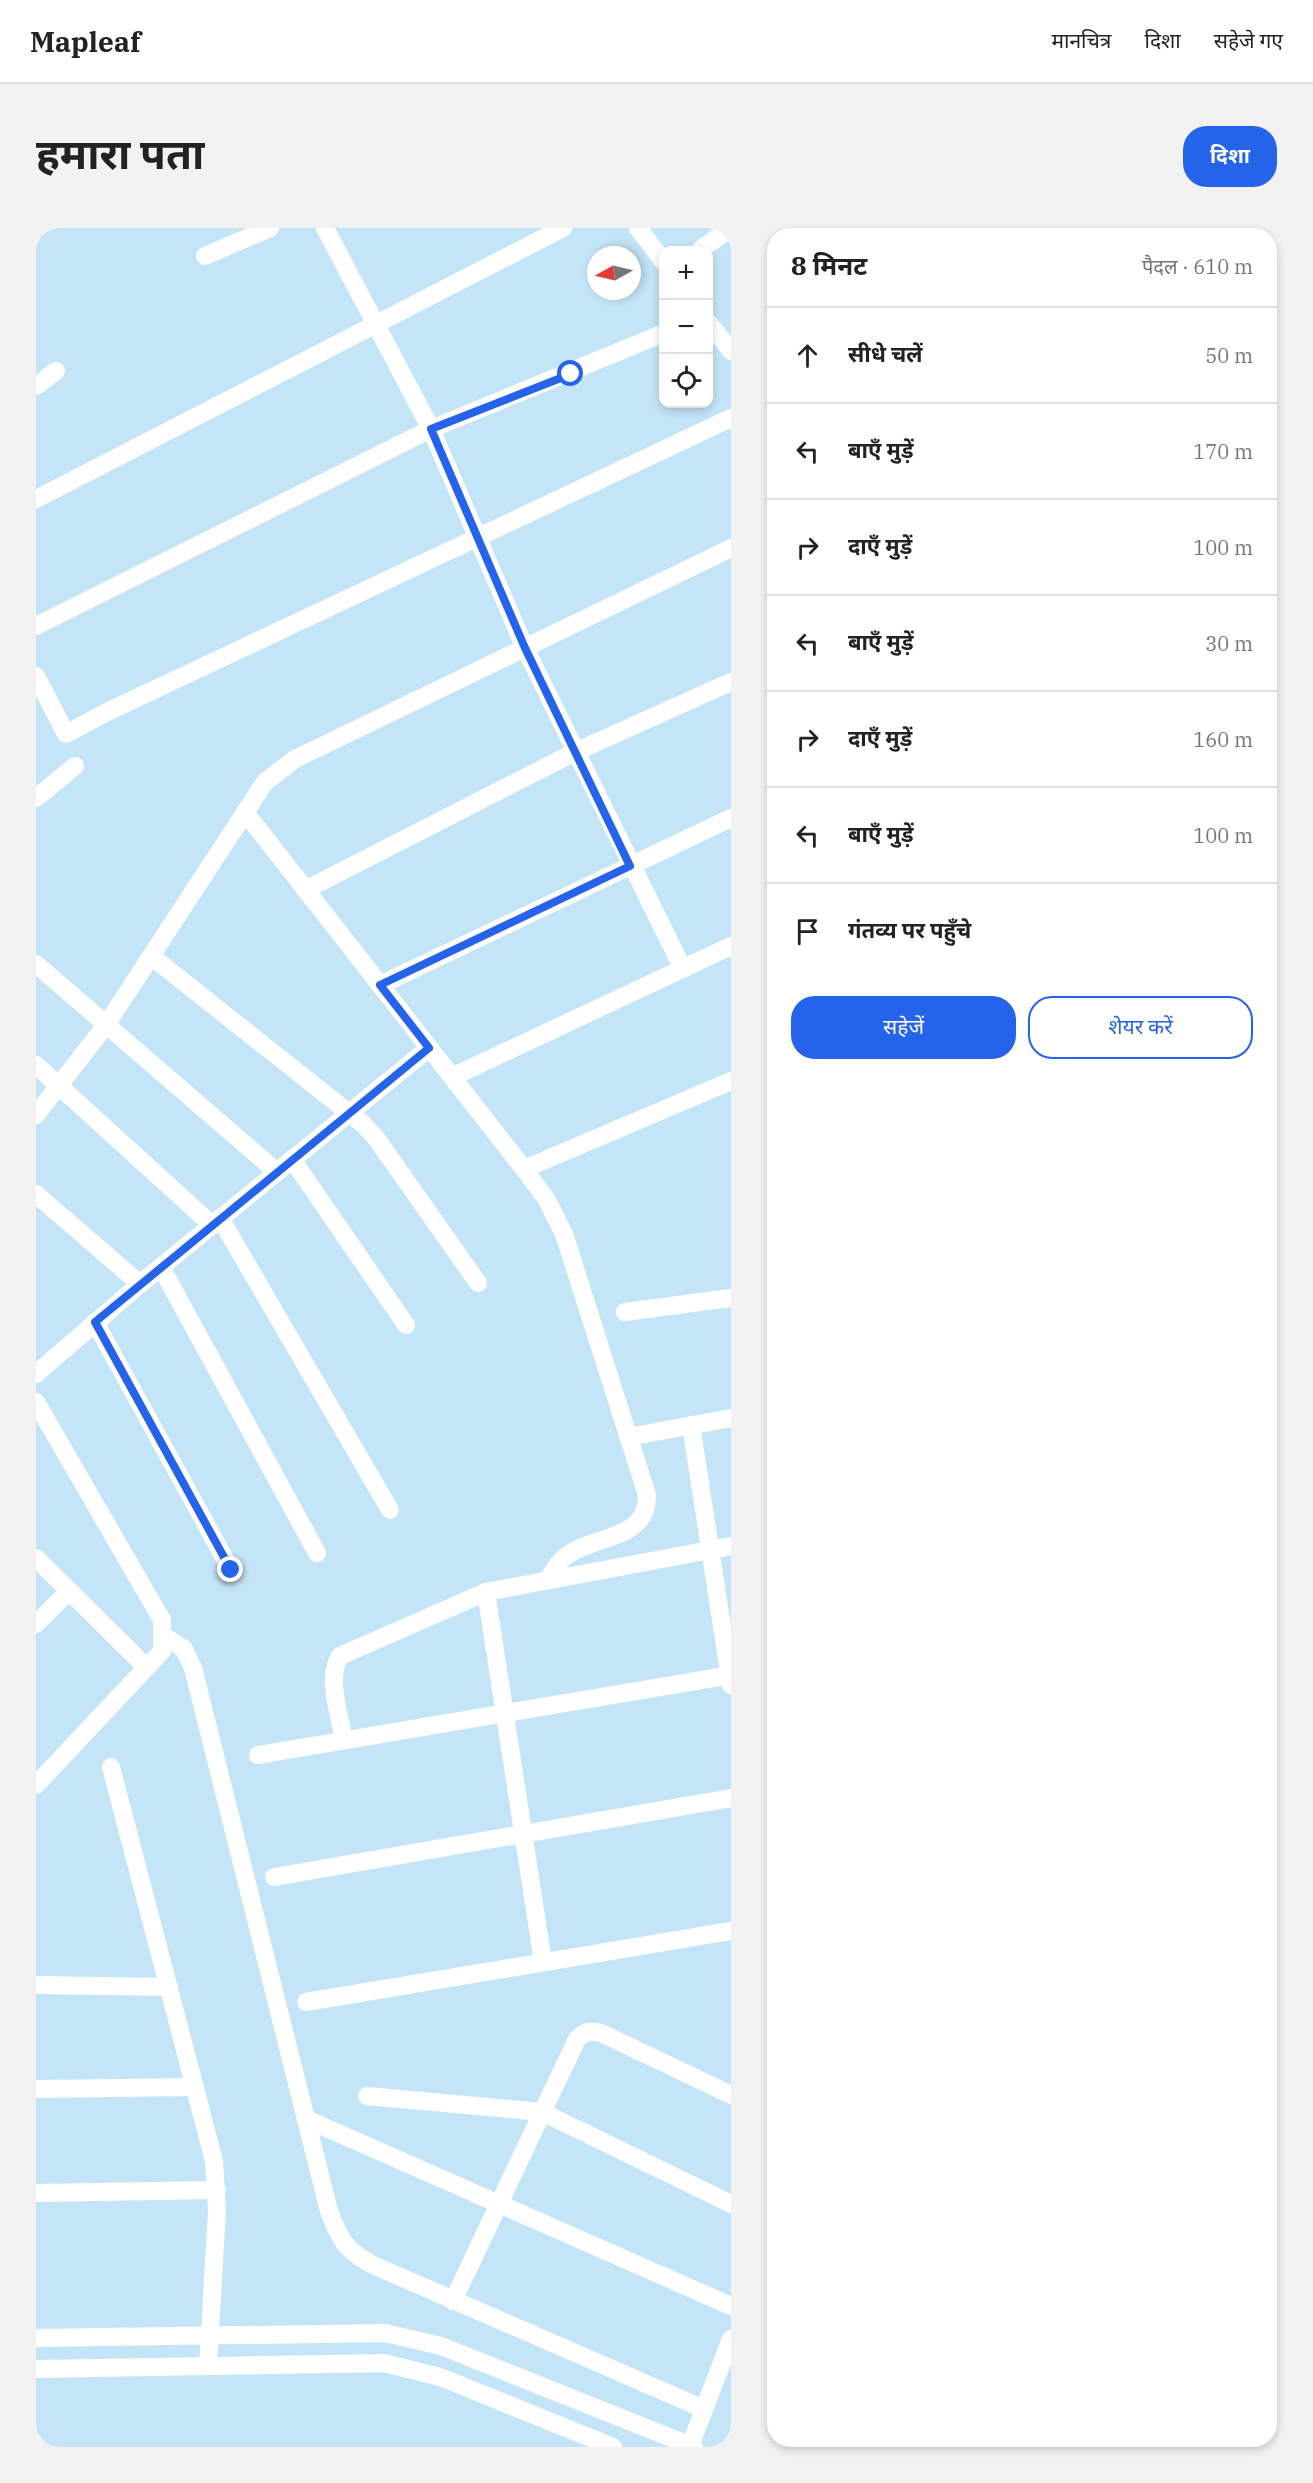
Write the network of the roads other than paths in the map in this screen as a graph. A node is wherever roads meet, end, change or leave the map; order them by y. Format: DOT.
graph roads {
  1 [pos="270,228"];
  2 [pos="325,228"];
  3 [pos="563,228"];
  4 [pos="638,228"];
  5 [pos="730,228"];
  6 [pos="705,246"];
  7 [pos="205,256"];
  8 [pos="659,257"];
  9 [pos="375,325"];
  10 [pos="713,328"];
  11 [pos="659,335"];
  12 [pos="731,351"];
  13 [pos="56,371"];
  14 [pos="36,386"];
  15 [pos="731,418"];
  16 [pos="431,429"];
  17 [pos="36,499"];
  18 [pos="477,538"];
  19 [pos="731,548"];
  20 [pos="36,626"];
  21 [pos="525,648"];
  22 [pos="36,676"];
  23 [pos="731,682"];
  24 [pos="575,752"];
  25 [pos="75,766"];
  26 [pos="36,798"];
  27 [pos="245,812"];
  28 [pos="731,819"];
  29 [pos="630,866"];
  30 [pos="305,890"];
  31 [pos="731,946"];
  32 [pos="151,956"];
  33 [pos="36,964"];
  34 [pos="683,969"];
  35 [pos="380,985"];
  36 [pos="106,1026"];
  37 [pos="429,1048"];
  38 [pos="36,1065"];
  39 [pos="452,1077"];
  40 [pos="731,1081"];
  41 [pos="59,1086"];
  42 [pos="349,1112"];
  43 [pos="36,1115"];
  44 [pos="292,1159"];
  45 [pos="524,1169"];
  46 [pos="277,1172"];
  47 [pos="36,1194"];
  48 [pos="216,1221"];
  49 [pos="161,1267"];
  50 [pos="478,1283"];
  51 [pos="140,1284"];
  52 [pos="731,1298"];
  53 [pos="626,1312"];
  54 [pos="95,1322"];
  55 [pos="406,1325"];
  56 [pos="36,1374"];
  57 [pos="36,1402"];
  58 [pos="731,1418"];
  59 [pos="691,1425"];
  60 [pos="628,1437"];
  61 [pos="390,1510"];
  62 [pos="731,1546"];
  63 [pos="710,1550"];
  64 [pos="317,1553"];
  65 [pos="36,1558"];
  66 [pos="231,1570"];
  67 [pos="549,1578"];
  68 [pos="69,1591"];
  69 [pos="486,1592"];
  70 [pos="36,1624"];
  71 [pos="164,1636"];
  72 [pos="146,1667"];
  73 [pos="730,1678"];
  74 [pos="505,1713"];
  75 [pos="344,1740"];
  76 [pos="258,1755"];
  77 [pos="111,1767"];
  78 [pos="36,1785"];
  79 [pos="731,1798"];
  80 [pos="523,1834"];
  81 [pos="274,1877"];
  82 [pos="731,1931"];
  83 [pos="543,1962"];
  84 [pos="36,1985"];
  85 [pos="169,1987"];
  86 [pos="306,2002"];
  87 [pos="195,2087"];
  88 [pos="36,2089"];
  89 [pos="731,2095"];
  90 [pos="367,2096"];
  91 [pos="542,2112"];
  92 [pos="306,2119"];
  93 [pos="217,2190"];
  94 [pos="36,2193"];
  95 [pos="499,2204"];
  96 [pos="731,2204"];
  97 [pos="453,2301"];
  98 [pos="731,2306"];
  99 [pos="211,2335"];
  100 [pos="36,2338"];
  101 [pos="730,2342"];
  102 [pos="208,2366"];
  103 [pos="36,2369"];
  104 [pos="704,2409"];
  105 [pos="692,2446"];
  106 [pos="613,2447"];
  1 -- 7 [label="street"];
  2 -- 9 [label="street"];
  3 -- 9 [label="street"];
  4 -- 8 [label="street"];
  5 -- 6 [label="street"];
  9 -- 16 [label="street"];
  9 -- 17 [label="street"];
  10 -- 12 [label="street"];
  11 -- 16 [label="street"];
  13 -- 14 [label="street"];
  15 -- 18 [label="street"];
  16 -- 18 [label="street"];
  16 -- 20 [label="street"];
  18 -- 21 [label="street"];
  18 -- 22 [label="street"];
  19 -- 21 [label="street"];
  21 -- 24 [label="street"];
  21 -- 27 [label="street"];
  23 -- 24 [label="street"];
  24 -- 29 [label="street"];
  24 -- 30 [label="street"];
  25 -- 26 [label="street"];
  27 -- 30 [label="street"];
  27 -- 32 [label="street"];
  28 -- 29 [label="street"];
  29 -- 34 [label="street"];
  29 -- 35 [label="street"];
  30 -- 35 [label="street"];
  31 -- 34 [label="street"];
  32 -- 36 [label="street"];
  32 -- 42 [label="street"];
  33 -- 36 [label="street"];
  34 -- 39 [label="street"];
  35 -- 37 [label="street"];
  36 -- 41 [label="street"];
  36 -- 46 [label="street"];
  37 -- 39 [label="street"];
  37 -- 42 [label="street"];
  38 -- 41 [label="street"];
  39 -- 45 [label="street"];
  40 -- 45 [label="street"];
  41 -- 43 [label="street"];
  41 -- 48 [label="street"];
  42 -- 44 [label="street"];
  42 -- 50 [label="street"];
  44 -- 46 [label="street"];
  44 -- 55 [label="street"];
  45 -- 60 [label="street"];
  46 -- 48 [label="street"];
  47 -- 51 [label="street"];
  48 -- 49 [label="street"];
  48 -- 61 [label="street"];
  49 -- 51 [label="street"];
  49 -- 64 [label="street"];
  51 -- 54 [label="street"];
  52 -- 53 [label="street"];
  54 -- 56 [label="street"];
  54 -- 66 [label="street"];
  57 -- 71 [label="street"];
  58 -- 59 [label="street"];
  59 -- 60 [label="street"];
  59 -- 63 [label="street"];
  60 -- 67 [label="street"];
  62 -- 63 [label="street"];
  63 -- 67 [label="street"];
  63 -- 73 [label="street"];
  65 -- 68 [label="street"];
  67 -- 69 [label="street"];
  68 -- 70 [label="street"];
  68 -- 72 [label="street"];
  69 -- 74 [label="street"];
  69 -- 75 [label="street"];
  71 -- 72 [label="street"];
  71 -- 92 [label="street"];
  72 -- 78 [label="street"];
  73 -- 74 [label="street"];
  74 -- 75 [label="street"];
  74 -- 80 [label="street"];
  75 -- 76 [label="street"];
  77 -- 85 [label="street"];
  79 -- 80 [label="street"];
  80 -- 81 [label="street"];
  80 -- 83 [label="street"];
  82 -- 83 [label="street"];
  83 -- 86 [label="street"];
  84 -- 85 [label="street"];
  85 -- 87 [label="street"];
  87 -- 88 [label="street"];
  87 -- 93 [label="street"];
  89 -- 91 [label="street"];
  90 -- 91 [label="street"];
  91 -- 95 [label="street"];
  91 -- 96 [label="street"];
  92 -- 95 [label="street"];
  92 -- 97 [label="street"];
  93 -- 94 [label="street"];
  93 -- 99 [label="street"];
  95 -- 97 [label="street"];
  95 -- 98 [label="street"];
  97 -- 104 [label="street"];
  99 -- 100 [label="street"];
  99 -- 102 [label="street"];
  99 -- 105 [label="street"];
  101 -- 104 [label="street"];
  102 -- 103 [label="street"];
  102 -- 106 [label="street"];
  104 -- 105 [label="street"];
}
